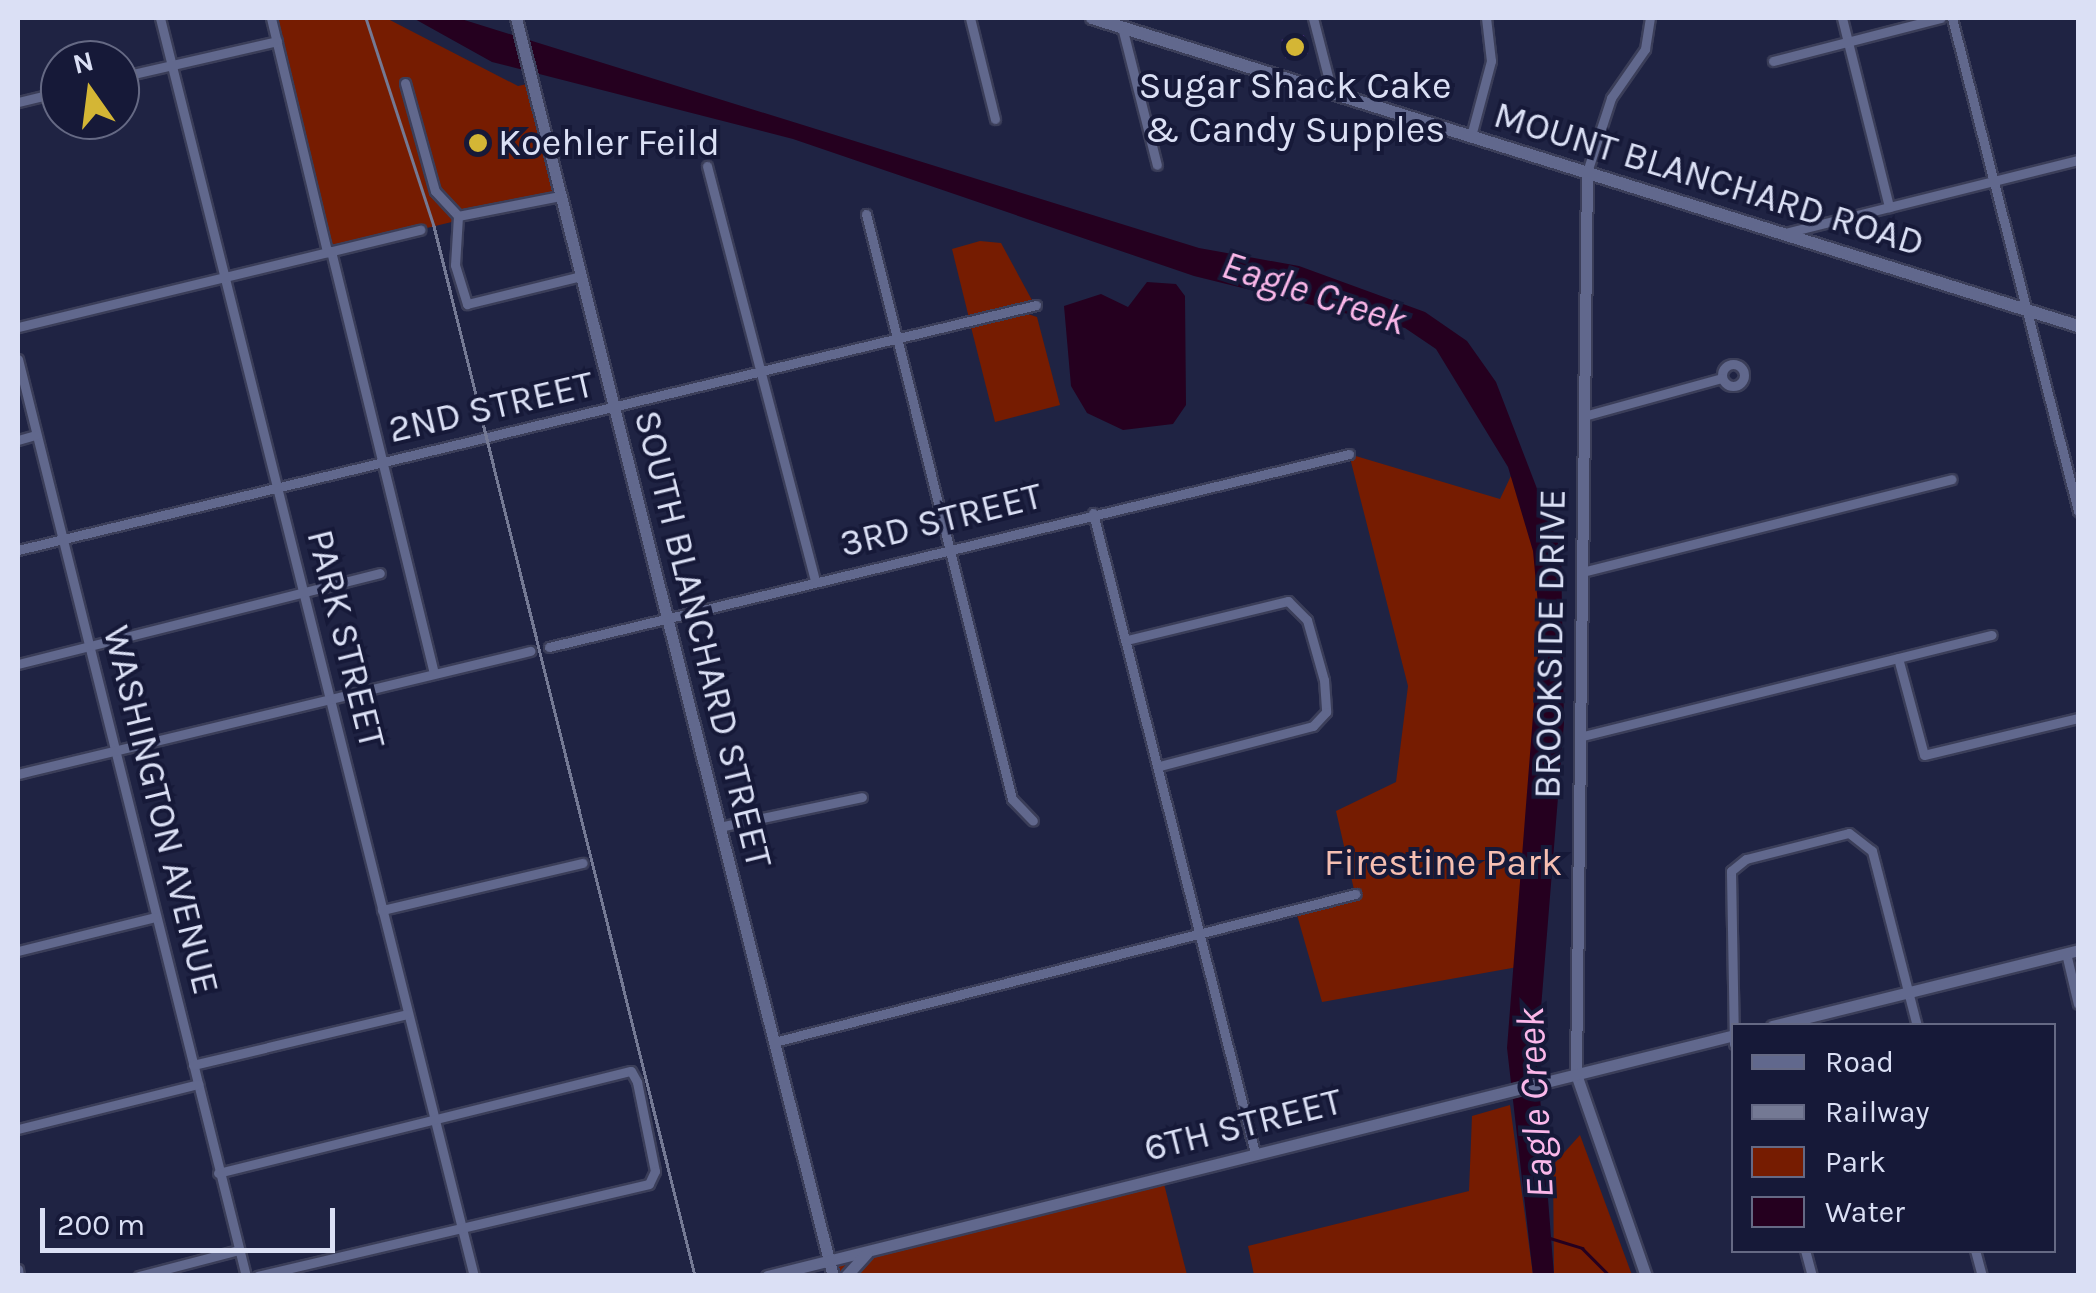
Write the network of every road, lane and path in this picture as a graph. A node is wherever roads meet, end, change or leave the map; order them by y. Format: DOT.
graph roads {
  1 [pos="160,18"];
  2 [pos="271,18"];
  3 [pos="516,18"];
  4 [pos="970,18"];
  5 [pos="1092,18"];
  6 [pos="1313,18"];
  7 [pos="1486,18"];
  8 [pos="1650,18"];
  9 [pos="1842,18"];
  10 [pos="1941,18"];
  11 [pos="1952,18"];
  12 [pos="1136,24"];
  13 [pos="1122,27"];
  14 [pos="277,41"];
  15 [pos="1848,41"];
  16 [pos="1773,60"];
  17 [pos="172,64"];
  18 [pos="140,72"];
  19 [pos="405,82"];
  20 [pos="1332,92"];
  21 [pos="994,119"];
  22 [pos="1471,136"];
  23 [pos="2078,160"];
  24 [pos="1156,165"];
  25 [pos="707,166"];
  26 [pos="1587,172"];
  27 [pos="1994,181"];
  28 [pos="560,196"];
  29 [pos="1890,207"];
  30 [pos="866,214"];
  31 [pos="458,216"];
  32 [pos="420,230"];
  33 [pos="1783,234"];
  34 [pos="329,251"];
  35 [pos="225,276"];
  36 [pos="581,276"];
  37 [pos="1036,304"];
  38 [pos="2028,310"];
  39 [pos="18,326"];
  40 [pos="2078,326"];
  41 [pos="898,340"];
  42 [pos="18,358"];
  43 [pos="759,374"];
  44 [pos="1722,378"];
  45 [pos="615,408"];
  46 [pos="1584,416"];
  47 [pos="36,435"];
  48 [pos="18,440"];
  49 [pos="1349,454"];
  50 [pos="382,464"];
  51 [pos="1951,479"];
  52 [pos="277,489"];
  53 [pos="2076,496"];
  54 [pos="2078,511"];
  55 [pos="1092,513"];
  56 [pos="64,539"];
  57 [pos="952,549"];
  58 [pos="18,550"];
  59 [pos="1582,572"];
  60 [pos="380,573"];
  61 [pos="814,582"];
  62 [pos="303,593"];
  63 [pos="667,618"];
  64 [pos="1992,634"];
  65 [pos="1126,640"];
  66 [pos="90,646"];
  67 [pos="550,648"];
  68 [pos="530,651"];
  69 [pos="1898,658"];
  70 [pos="18,664"];
  71 [pos="434,673"];
  72 [pos="330,698"];
  73 [pos="2078,718"];
  74 [pos="1580,737"];
  75 [pos="116,751"];
  76 [pos="1159,766"];
  77 [pos="18,774"];
  78 [pos="862,797"];
  79 [pos="1033,822"];
  80 [pos="720,827"];
  81 [pos="583,864"];
  82 [pos="1356,894"];
  83 [pos="382,910"];
  84 [pos="155,918"];
  85 [pos="1200,934"];
  86 [pos="18,951"];
  87 [pos="2072,952"];
  88 [pos="1908,992"];
  89 [pos="2078,1004"];
  90 [pos="408,1014"];
  91 [pos="1733,1023"];
  92 [pos="1784,1023"];
  93 [pos="1916,1023"];
  94 [pos="1731,1038"];
  95 [pos="774,1042"];
  96 [pos="193,1065"];
  97 [pos="1576,1074"];
  98 [pos="198,1084"];
  99 [pos="434,1121"];
  100 [pos="18,1128"];
  101 [pos="1255,1152"];
  102 [pos="218,1173"];
  103 [pos="462,1226"];
  104 [pos="872,1249"];
  105 [pos="239,1250"];
  106 [pos="829,1260"];
  107 [pos="139,1276"];
  108 [pos="246,1276"];
  109 [pos="258,1276"];
  110 [pos="474,1276"];
  111 [pos="768,1276"];
  112 [pos="833,1276"];
  113 [pos="846,1276"];
  114 [pos="1646,1276"];
  1 -- 17 [label="street, PARK STREET"];
  2 -- 14 [label="street"];
  3 -- 28 [label="street, SOUTH BLANCHARD STREET"];
  4 -- 21 [label="street"];
  5 -- 13 [label="main road, MOUNT BLANCHARD ROAD"];
  6 -- 20 [label="street"];
  7 -- 22 [label="street"];
  8 -- 26 [label="street, BROOKSIDE DRIVE"];
  9 -- 15 [label="street"];
  10 -- 15 [label="street"];
  11 -- 27 [label="street"];
  12 -- 13 [label="main road, MOUNT BLANCHARD ROAD"];
  12 -- 20 [label="main road, MOUNT BLANCHARD ROAD"];
  13 -- 24 [label="street"];
  14 -- 17 [label="street"];
  14 -- 34 [label="street"];
  15 -- 16 [label="street"];
  15 -- 29 [label="street"];
  17 -- 18 [label="street"];
  17 -- 35 [label="street, PARK STREET"];
  19 -- 31 [label="street"];
  20 -- 22 [label="main road, MOUNT BLANCHARD ROAD"];
  22 -- 26 [label="main road, MOUNT BLANCHARD ROAD"];
  23 -- 27 [label="street"];
  25 -- 43 [label="street"];
  26 -- 33 [label="main road, MOUNT BLANCHARD ROAD"];
  26 -- 46 [label="street, BROOKSIDE DRIVE"];
  27 -- 29 [label="street"];
  27 -- 38 [label="street"];
  28 -- 31 [label="street"];
  28 -- 36 [label="street, SOUTH BLANCHARD STREET"];
  29 -- 33 [label="street"];
  30 -- 41 [label="street"];
  31 -- 36 [label="street"];
  32 -- 34 [label="street"];
  33 -- 38 [label="main road, MOUNT BLANCHARD ROAD"];
  34 -- 35 [label="street"];
  34 -- 50 [label="street"];
  35 -- 39 [label="street"];
  35 -- 52 [label="street, PARK STREET"];
  36 -- 45 [label="street, SOUTH BLANCHARD STREET"];
  37 -- 41 [label="street, 2ND STREET"];
  38 -- 40 [label="main road, MOUNT BLANCHARD ROAD"];
  38 -- 53 [label="street"];
  41 -- 43 [label="street, 2ND STREET"];
  41 -- 57 [label="street"];
  42 -- 47 [label="street, WASHINGTON AVENUE"];
  43 -- 45 [label="street, 2ND STREET"];
  43 -- 61 [label="street"];
  44 -- 46 [label="street"];
  45 -- 50 [label="street, 2ND STREET"];
  45 -- 63 [label="street, SOUTH BLANCHARD STREET"];
  46 -- 59 [label="street, BROOKSIDE DRIVE"];
  47 -- 48 [label="street"];
  47 -- 56 [label="street, WASHINGTON AVENUE"];
  49 -- 55 [label="street, 3RD STREET"];
  50 -- 52 [label="street, 2ND STREET"];
  50 -- 71 [label="street"];
  51 -- 59 [label="street"];
  52 -- 56 [label="street, 2ND STREET"];
  52 -- 62 [label="street, PARK STREET"];
  53 -- 54 [label="street"];
  55 -- 57 [label="street, 3RD STREET"];
  55 -- 65 [label="street"];
  56 -- 58 [label="street, 2ND STREET"];
  56 -- 66 [label="street, WASHINGTON AVENUE"];
  57 -- 61 [label="street, 3RD STREET"];
  57 -- 79 [label="street"];
  59 -- 74 [label="street, BROOKSIDE DRIVE"];
  60 -- 62 [label="street"];
  61 -- 63 [label="street, 3RD STREET"];
  62 -- 66 [label="street"];
  62 -- 72 [label="street, PARK STREET"];
  63 -- 67 [label="street, 3RD STREET"];
  63 -- 80 [label="street, SOUTH BLANCHARD STREET"];
  64 -- 69 [label="street"];
  65 -- 76 [label="street"];
  65 -- 76 [label="street"];
  66 -- 70 [label="street"];
  66 -- 75 [label="street, WASHINGTON AVENUE"];
  68 -- 71 [label="street"];
  69 -- 73 [label="street"];
  69 -- 74 [label="street"];
  71 -- 72 [label="street"];
  72 -- 75 [label="street"];
  72 -- 83 [label="street, PARK STREET"];
  74 -- 97 [label="street, BROOKSIDE DRIVE"];
  75 -- 77 [label="street"];
  75 -- 84 [label="street, WASHINGTON AVENUE"];
  76 -- 85 [label="street"];
  78 -- 80 [label="street"];
  80 -- 95 [label="street, SOUTH BLANCHARD STREET"];
  81 -- 83 [label="street"];
  82 -- 85 [label="street"];
  83 -- 90 [label="street, PARK STREET"];
  84 -- 86 [label="street"];
  84 -- 96 [label="street, WASHINGTON AVENUE"];
  85 -- 95 [label="street"];
  85 -- 101 [label="street"];
  87 -- 88 [label="street"];
  87 -- 89 [label="street"];
  88 -- 91 [label="street"];
  88 -- 92 [label="street"];
  88 -- 93 [label="street"];
  90 -- 96 [label="street"];
  90 -- 99 [label="street, PARK STREET"];
  94 -- 97 [label="street, 6TH STREET"];
  95 -- 106 [label="street, SOUTH BLANCHARD STREET"];
  96 -- 98 [label="street, WASHINGTON AVENUE"];
  97 -- 101 [label="street, 6TH STREET"];
  97 -- 114 [label="street, BROOKSIDE DRIVE"];
  98 -- 100 [label="street"];
  98 -- 102 [label="street, WASHINGTON AVENUE"];
  99 -- 102 [label="street"];
  99 -- 103 [label="street, PARK STREET"];
  99 -- 103 [label="street"];
  101 -- 104 [label="street, 6TH STREET"];
  102 -- 105 [label="street, WASHINGTON AVENUE"];
  103 -- 109 [label="street"];
  103 -- 110 [label="street, PARK STREET"];
  104 -- 106 [label="street, 6TH STREET"];
  104 -- 113 [label="street"];
  105 -- 107 [label="street"];
  105 -- 108 [label="street, WASHINGTON AVENUE"];
  106 -- 111 [label="street, 6TH STREET"];
  106 -- 112 [label="street, SOUTH BLANCHARD STREET"];
}
